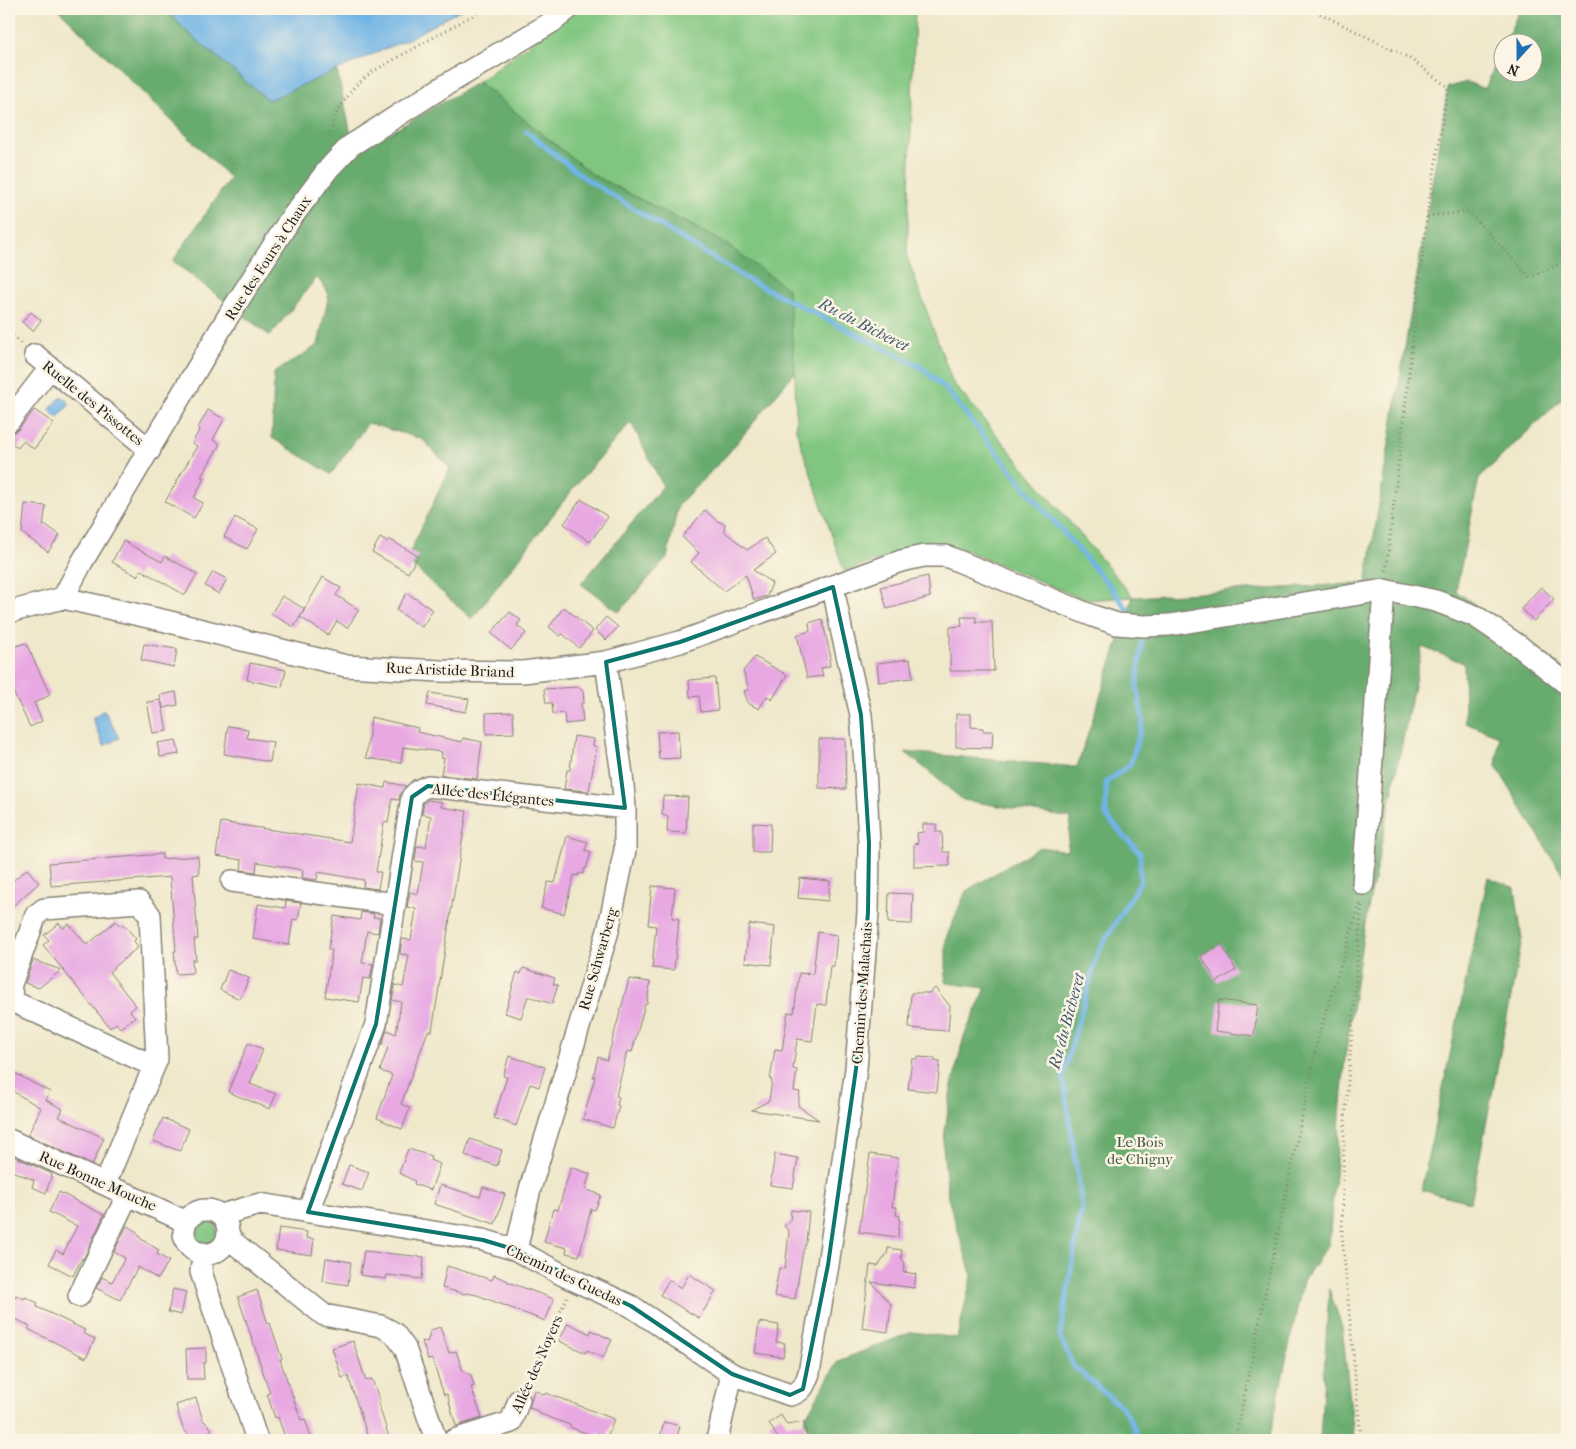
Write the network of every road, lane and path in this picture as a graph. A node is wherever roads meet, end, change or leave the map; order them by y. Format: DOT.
graph roads {
  1 [pos="484,9"];
  2 [pos="568,9"];
  3 [pos="1311,9"];
  4 [pos="328,168"];
  5 [pos="1427,216"];
  6 [pos="1567,260"];
  7 [pos="9,421"];
  8 [pos="150,450"];
  9 [pos="834,586"];
  10 [pos="1384,590"];
  11 [pos="63,598"];
  12 [pos="9,612"];
  13 [pos="606,662"];
  14 [pos="1567,684"];
  15 [pos="625,808"];
  16 [pos="232,881"];
  17 [pos="1363,890"];
  18 [pos="395,904"];
  19 [pos="154,1066"];
  20 [pos="9,1140"];
  21 [pos="105,1184"];
  22 [pos="128,1194"];
  23 [pos="308,1212"];
  24 [pos="185,1225"];
  25 [pos="225,1225"];
  26 [pos="516,1250"];
  27 [pos="203,1253"];
  28 [pos="575,1280"];
  29 [pos="80,1296"];
  30 [pos="732,1374"];
  31 [pos="796,1394"];
  32 [pos="519,1400"];
  33 [pos="257,1440"];
  34 [pos="436,1440"];
  35 [pos="454,1440"];
  36 [pos="717,1440"];
  37 [pos="1235,1440"];
  38 [pos="1361,1440"];
  1 -- 4 [label="path"];
  2 -- 4 [label="street, Rue des Fours à Chaux"];
  3 -- 5 [label="path"];
  4 -- 8 [label="street, Rue des Fours à Chaux"];
  5 -- 6 [label="path"];
  5 -- 10 [label="path"];
  7 -- 8 [label="street, Ruelle des Pissottes"];
  8 -- 11 [label="street, Rue des Fours à Chaux"];
  9 -- 10 [label="street, Rue Aristide Briand"];
  9 -- 13 [label="street, Rue Aristide Briand"];
  9 -- 31 [label="street, Chemin des Malachais"];
  10 -- 14 [label="street"];
  10 -- 17 [label="street"];
  11 -- 12 [label="street"];
  11 -- 13 [label="street, Rue Aristide Briand"];
  13 -- 15 [label="street, Rue Schwarberg"];
  15 -- 18 [label="street, Allée des Élégantes"];
  15 -- 26 [label="street, Rue Schwarberg"];
  16 -- 18 [label="street"];
  17 -- 37 [label="path"];
  17 -- 38 [label="path"];
  18 -- 23 [label="street, Allée des Élégantes"];
  19 -- 19 [label="street"];
  19 -- 21 [label="street"];
  20 -- 21 [label="street, Rue Bonne Mouche"];
  21 -- 22 [label="street, Rue Bonne Mouche"];
  22 -- 24 [label="street, Rue Bonne Mouche"];
  22 -- 29 [label="street"];
  23 -- 25 [label="street, Chemin des Guedas"];
  23 -- 26 [label="street, Chemin des Guedas"];
  24 -- 25 [label="street"];
  24 -- 27 [label="street"];
  25 -- 27 [label="street"];
  25 -- 34 [label="street"];
  26 -- 28 [label="street, Chemin des Guedas"];
  27 -- 33 [label="street"];
  28 -- 30 [label="street, Chemin des Guedas"];
  28 -- 32 [label="path, Allée des Noyers"];
  30 -- 31 [label="street, Chemin des Guedas"];
  30 -- 36 [label="street"];
  32 -- 35 [label="street, Allée des Noyers"];
}
